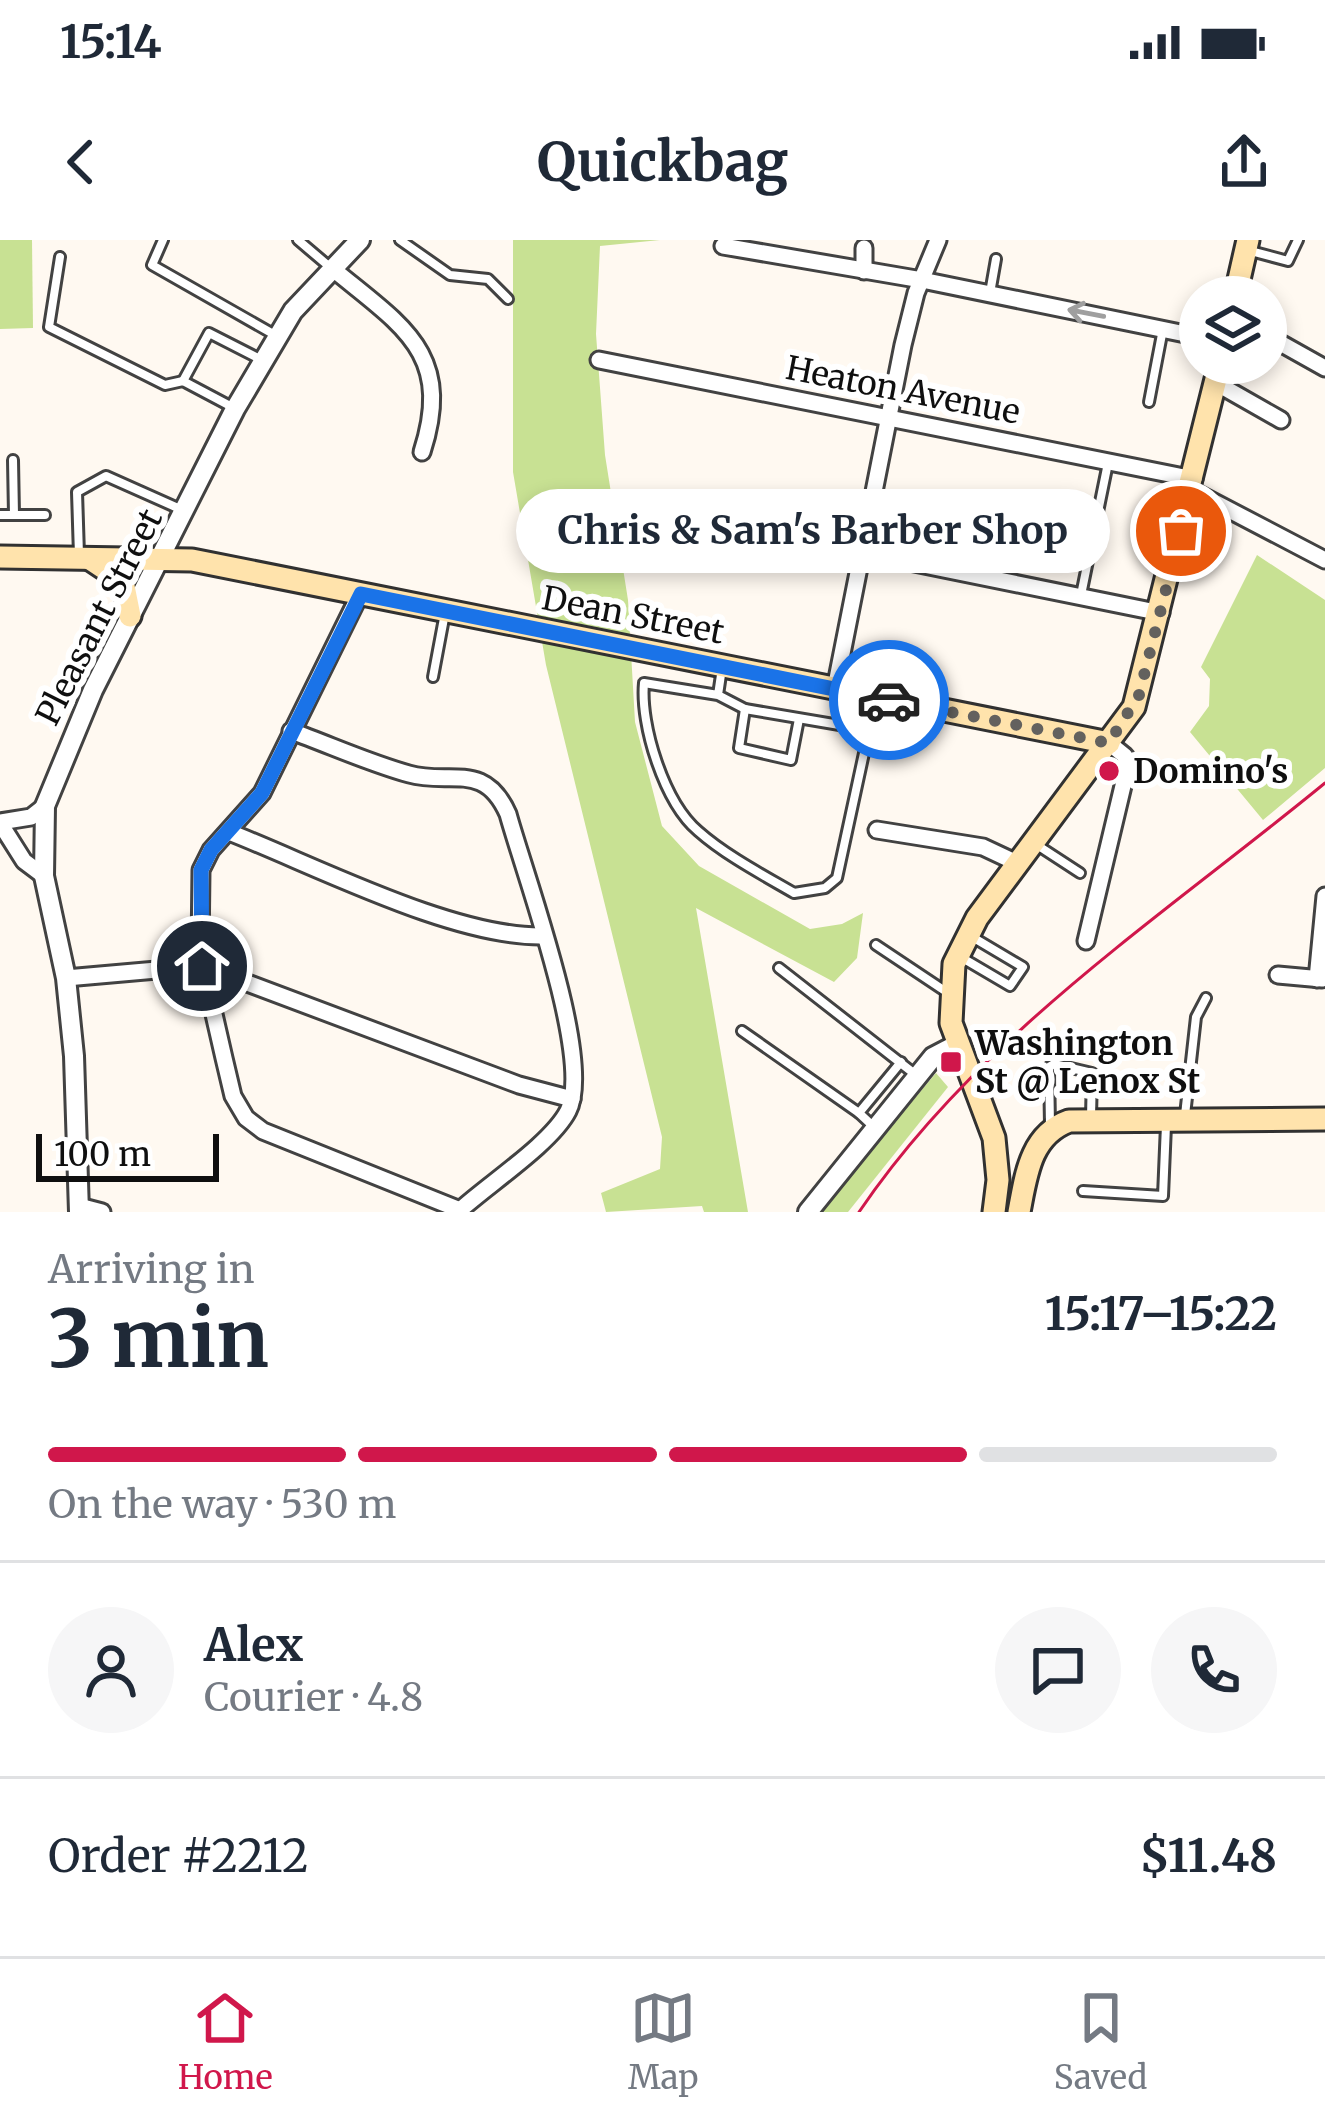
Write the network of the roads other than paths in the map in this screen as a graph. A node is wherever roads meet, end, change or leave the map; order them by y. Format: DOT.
graph roads {
  1 [pos="163,240"];
  2 [pos="298,240"];
  3 [pos="360,240"];
  4 [pos="400,240"];
  5 [pos="938,240"];
  6 [pos="1298,240"];
  7 [pos="1247,245"];
  8 [pos="723,246"];
  9 [pos="864,248"];
  10 [pos="60,257"];
  11 [pos="996,260"];
  12 [pos="332,269"];
  13 [pos="864,271"];
  14 [pos="1240,276"];
  15 [pos="922,280"];
  16 [pos="990,295"];
  17 [pos="508,299"];
  18 [pos="1163,328"];
  19 [pos="1179,332"];
  20 [pos="277,336"];
  21 [pos="1287,347"];
  22 [pos="599,359"];
  23 [pos="263,361"];
  24 [pos="1325,368"];
  25 [pos="183,381"];
  26 [pos="1215,384"];
  27 [pos="1233,384"];
  28 [pos="1149,402"];
  29 [pos="235,409"];
  30 [pos="888,418"];
  31 [pos="1281,420"];
  32 [pos="422,452"];
  33 [pos="13,460"];
  34 [pos="1108,461"];
  35 [pos="1192,485"];
  36 [pos="614,502"];
  37 [pos="185,512"];
  38 [pos="0,515"];
  39 [pos="14,515"];
  40 [pos="45,515"];
  41 [pos="861,555"];
  42 [pos="0,556"];
  43 [pos="81,556"];
  44 [pos="164,557"];
  45 [pos="1325,560"];
  46 [pos="361,594"];
  47 [pos="1080,598"];
  48 [pos="446,611"];
  49 [pos="1161,613"];
  50 [pos="130,616"];
  51 [pos="722,666"];
  52 [pos="433,676"];
  53 [pos="836,689"];
  54 [pos="718,694"];
  55 [pos="878,697"];
  56 [pos="745,709"];
  57 [pos="800,719"];
  58 [pos="869,730"];
  59 [pos="291,731"];
  60 [pos="1109,743"];
  61 [pos="45,806"];
  62 [pos="0,822"];
  63 [pos="877,830"];
  64 [pos="230,832"];
  65 [pos="1032,842"];
  66 [pos="23,860"];
  67 [pos="0,862"];
  68 [pos="1017,863"];
  69 [pos="1080,873"];
  70 [pos="44,876"];
  71 [pos="1324,896"];
  72 [pos="967,934"];
  73 [pos="542,936"];
  74 [pos="1085,941"];
  75 [pos="875,945"];
  76 [pos="957,955"];
  77 [pos="202,966"];
  78 [pos="779,968"];
  79 [pos="1278,975"];
  80 [pos="66,978"];
  81 [pos="1321,979"];
  82 [pos="950,994"];
  83 [pos="1206,998"];
  84 [pos="742,1031"];
  85 [pos="956,1045"];
  86 [pos="901,1062"];
  87 [pos="917,1076"];
  88 [pos="572,1099"];
  89 [pos="859,1113"];
  90 [pos="1175,1117"];
  91 [pos="1091,1118"];
  92 [pos="1325,1119"];
  93 [pos="875,1128"];
  94 [pos="1050,1130"];
  95 [pos="1083,1191"];
  96 [pos="79,1209"];
  97 [pos="459,1211"];
  98 [pos="102,1212"];
  99 [pos="808,1212"];
  100 [pos="994,1212"];
  101 [pos="1019,1212"];
  1 -- 20 [label="lane"];
  2 -- 12 [label="lane"];
  3 -- 12 [label="street, Pleasant Street"];
  4 -- 17 [label="lane"];
  5 -- 15 [label="street"];
  6 -- 7 [label="lane"];
  7 -- 14 [label="main road"];
  8 -- 13 [label="street"];
  9 -- 13 [label="street"];
  10 -- 25 [label="lane"];
  11 -- 16 [label="lane"];
  12 -- 20 [label="street, Pleasant Street"];
  12 -- 32 [label="street"];
  13 -- 15 [label="street"];
  15 -- 16 [label="street"];
  15 -- 30 [label="street"];
  18 -- 16 [label="street, one-way"];
  18 -- 19 [label="street"];
  18 -- 28 [label="lane"];
  20 -- 23 [label="street, Pleasant Street"];
  21 -- 24 [label="street"];
  22 -- 30 [label="street, Heaton Avenue"];
  23 -- 25 [label="lane"];
  23 -- 29 [label="street, Pleasant Street"];
  25 -- 29 [label="lane"];
  26 -- 35 [label="main road"];
  27 -- 31 [label="street"];
  29 -- 37 [label="street, Pleasant Street"];
  30 -- 34 [label="street, Heaton Avenue"];
  30 -- 41 [label="street"];
  33 -- 39 [label="lane"];
  34 -- 35 [label="street, Heaton Avenue"];
  34 -- 47 [label="lane"];
  35 -- 45 [label="street, Heaton Avenue"];
  35 -- 49 [label="main road"];
  36 -- 41 [label="street"];
  37 -- 43 [label="lane"];
  37 -- 44 [label="street, Pleasant Street"];
  38 -- 39 [label="lane"];
  39 -- 40 [label="lane"];
  41 -- 47 [label="street"];
  41 -- 53 [label="street"];
  42 -- 43 [label="main road, Dean Street"];
  43 -- 44 [label="main road, Dean Street"];
  43 -- 50 [label="main road"];
  44 -- 46 [label="main road, Dean Street"];
  44 -- 50 [label="street, Pleasant Street"];
  46 -- 48 [label="main road, Dean Street"];
  46 -- 59 [label="street"];
  47 -- 49 [label="street"];
  48 -- 51 [label="main road, Dean Street"];
  48 -- 52 [label="lane"];
  49 -- 60 [label="main road"];
  50 -- 61 [label="street, Pleasant Street"];
  51 -- 53 [label="main road, Dean Street"];
  51 -- 54 [label="lane"];
  53 -- 55 [label="main road, Dean Street"];
  54 -- 56 [label="lane"];
  54 -- 58 [label="lane"];
  55 -- 58 [label="lane"];
  55 -- 60 [label="main road, Dean Street"];
  56 -- 57 [label="lane"];
  56 -- 57 [label="lane"];
  57 -- 58 [label="lane"];
  59 -- 64 [label="street"];
  59 -- 73 [label="street"];
  60 -- 65 [label="main road"];
  60 -- 74 [label="street"];
  61 -- 62 [label="street"];
  61 -- 70 [label="street, Pleasant Street"];
  62 -- 66 [label="street"];
  63 -- 68 [label="street"];
  64 -- 73 [label="street"];
  64 -- 77 [label="street"];
  65 -- 68 [label="main road"];
  65 -- 69 [label="lane"];
  66 -- 67 [label="street"];
  66 -- 70 [label="street"];
  68 -- 72 [label="main road"];
  70 -- 80 [label="street, Pleasant Street"];
  71 -- 81 [label="street"];
  72 -- 76 [label="main road"];
  72 -- 76 [label="lane"];
  73 -- 88 [label="street"];
  75 -- 82 [label="lane"];
  76 -- 82 [label="main road"];
  77 -- 80 [label="street"];
  77 -- 88 [label="street"];
  77 -- 97 [label="street"];
  78 -- 86 [label="lane"];
  79 -- 81 [label="street"];
  80 -- 96 [label="street, Pleasant Street"];
  82 -- 85 [label="main road"];
  83 -- 90 [label="lane"];
  84 -- 89 [label="lane"];
  85 -- 87 [label="street"];
  85 -- 100 [label="main road"];
  86 -- 87 [label="lane"];
  86 -- 89 [label="lane"];
  87 -- 93 [label="street"];
  88 -- 97 [label="street"];
  89 -- 93 [label="lane"];
  90 -- 91 [label="main road"];
  90 -- 92 [label="main road"];
  90 -- 95 [label="lane"];
  91 -- 94 [label="main road"];
  91 -- 94 [label="lane"];
  93 -- 99 [label="street"];
  94 -- 101 [label="main road"];
  96 -- 98 [label="street"];
}
